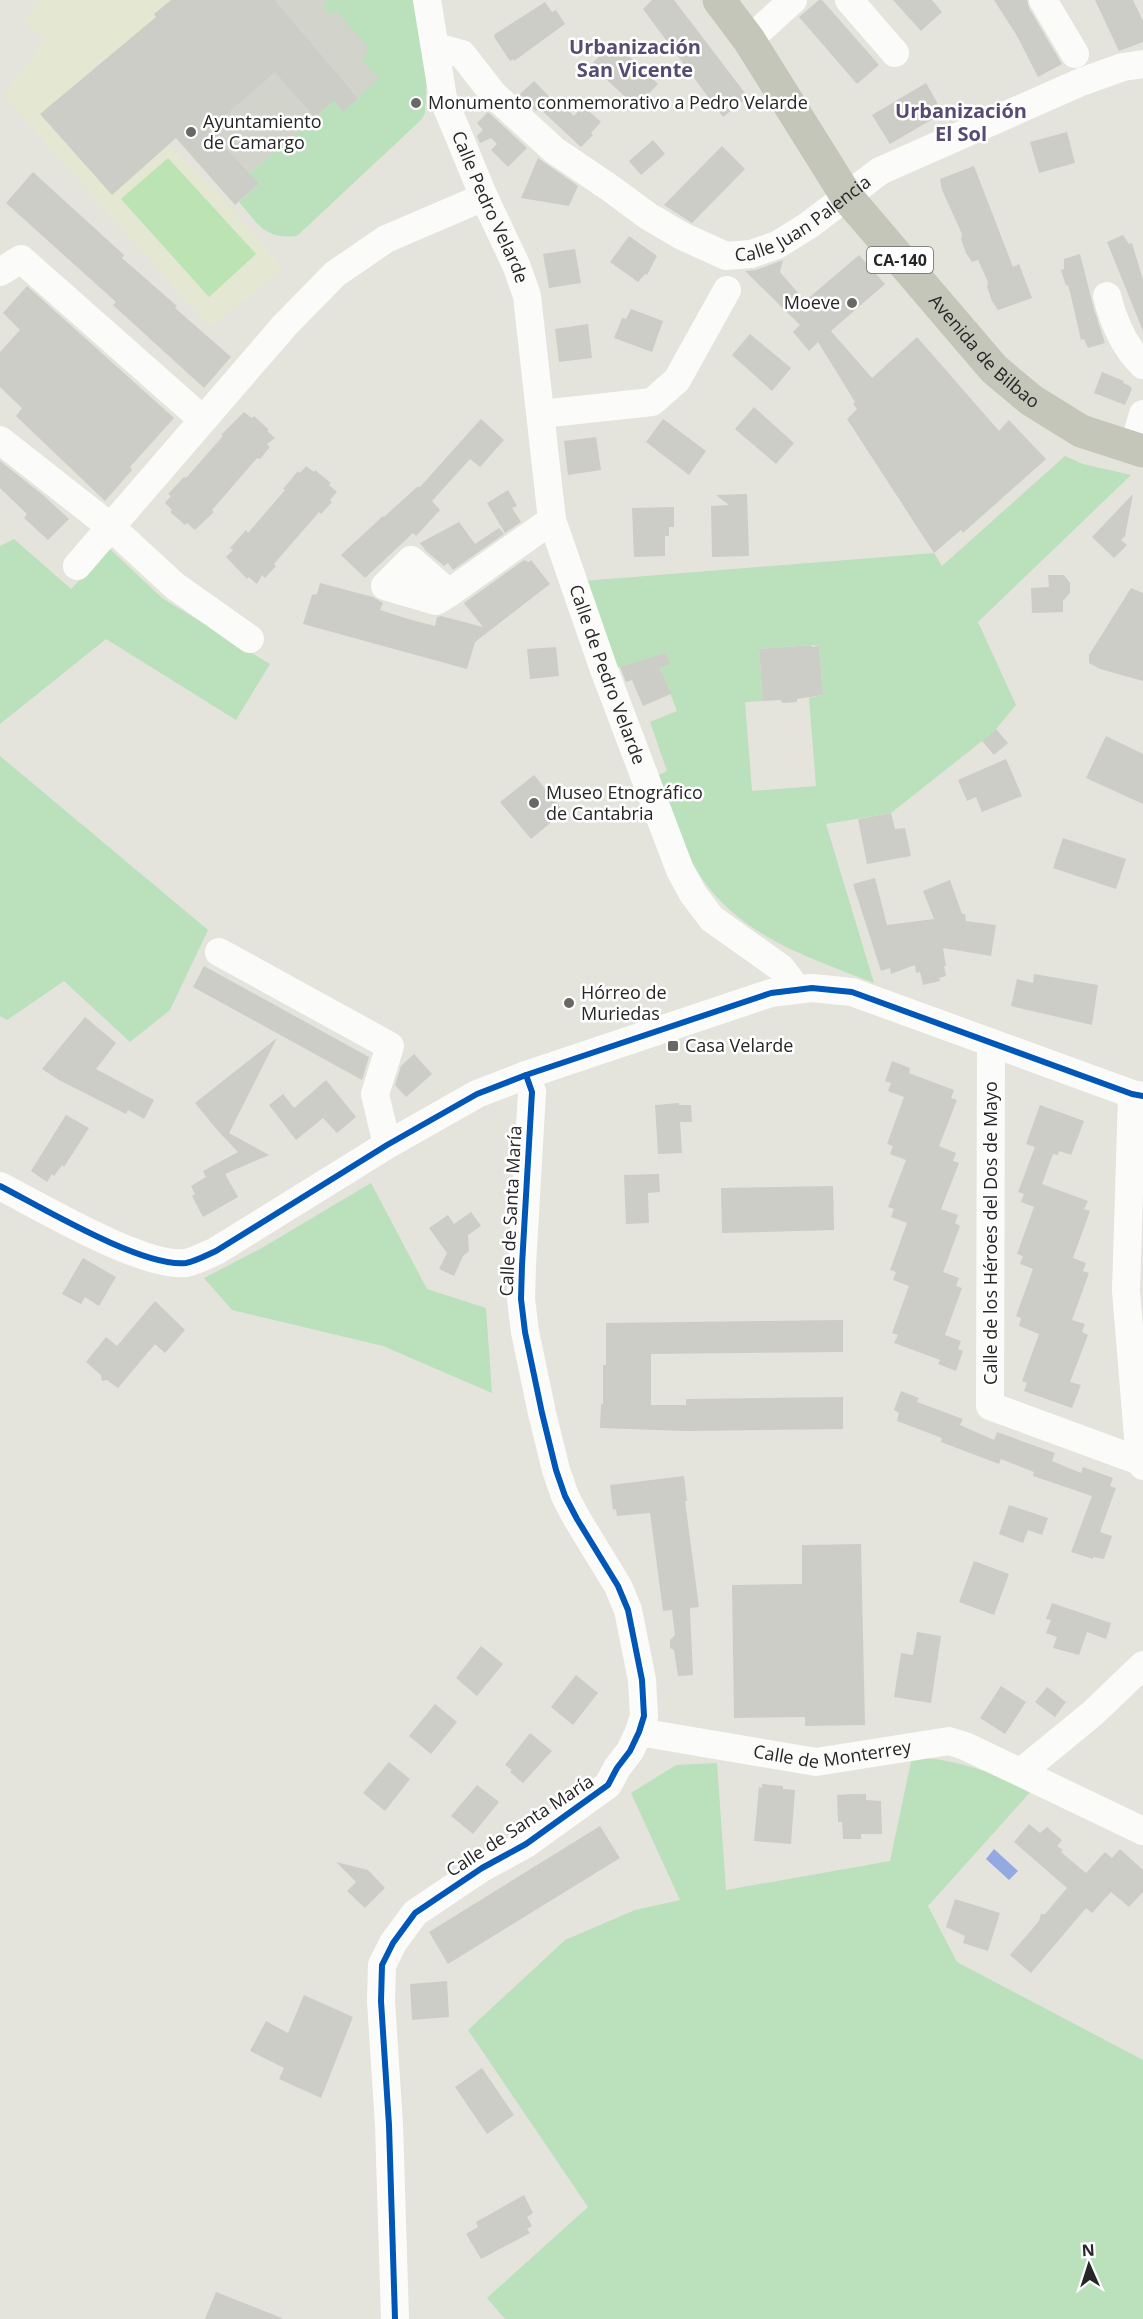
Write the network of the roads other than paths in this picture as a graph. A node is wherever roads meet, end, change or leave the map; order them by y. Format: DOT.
graph roads {
  1 [pos="427,0"];
  2 [pos="718,0"];
  3 [pos="793,0"];
  4 [pos="849,0"];
  5 [pos="1043,0"];
  6 [pos="749,40"];
  7 [pos="436,48"];
  8 [pos="895,53"];
  9 [pos="1075,54"];
  10 [pos="1143,64"];
  11 [pos="484,196"];
  12 [pos="847,197"];
  13 [pos="0,272"];
  14 [pos="727,290"];
  15 [pos="1107,296"];
  16 [pos="1143,365"];
  17 [pos="541,414"];
  18 [pos="1143,414"];
  19 [pos="202,419"];
  20 [pos="0,440"];
  21 [pos="1138,450"];
  22 [pos="552,520"];
  23 [pos="112,528"];
  24 [pos="77,566"];
  25 [pos="449,593"];
  26 [pos="250,639"];
  27 [pos="219,952"];
  28 [pos="797,989"];
  29 [pos="991,1043"];
  30 [pos="526,1075"];
  31 [pos="1138,1095"];
  32 [pos="387,1145"];
  33 [pos="0,1186"];
  34 [pos="1142,1464"];
  35 [pos="1143,1665"];
  36 [pos="639,1732"];
  37 [pos="1021,1772"];
  38 [pos="1143,1831"];
  39 [pos="395,2319"];
  1 -- 7 [label="street, Calle Pedro Velarde"];
  2 -- 6 [label="main road, Avenida de Bilbao / CA-140"];
  3 -- 6 [label="street"];
  4 -- 8 [label="street"];
  5 -- 9 [label="street"];
  6 -- 12 [label="main road, Avenida de Bilbao / CA-140"];
  7 -- 11 [label="street, Calle Pedro Velarde"];
  7 -- 12 [label="street, Calle Juan Palencia"];
  10 -- 12 [label="street, Calle Juan Palencia"];
  11 -- 17 [label="street, Calle Pedro Velarde"];
  11 -- 19 [label="street"];
  12 -- 21 [label="main road, Avenida de Bilbao / CA-140"];
  13 -- 19 [label="street"];
  14 -- 17 [label="street"];
  15 -- 16 [label="street"];
  17 -- 22 [label="street, Calle Pedro Velarde"];
  18 -- 21 [label="street"];
  19 -- 23 [label="street"];
  20 -- 23 [label="street"];
  22 -- 25 [label="street"];
  22 -- 28 [label="street, Calle de Pedro Velarde"];
  23 -- 24 [label="street"];
  23 -- 26 [label="street"];
  27 -- 32 [label="street"];
  28 -- 29 [label="street"];
  28 -- 30 [label="street"];
  29 -- 31 [label="street"];
  29 -- 34 [label="street, Calle de los Héroes del Dos de Mayo"];
  30 -- 32 [label="street"];
  30 -- 36 [label="street, Calle de Santa María"];
  31 -- 34 [label="street"];
  32 -- 33 [label="street"];
  35 -- 37 [label="street"];
  36 -- 37 [label="street, Calle de Monterrey"];
  36 -- 39 [label="street, Calle de Santa María"];
  37 -- 38 [label="street, Calle de Monterrey"];
}
